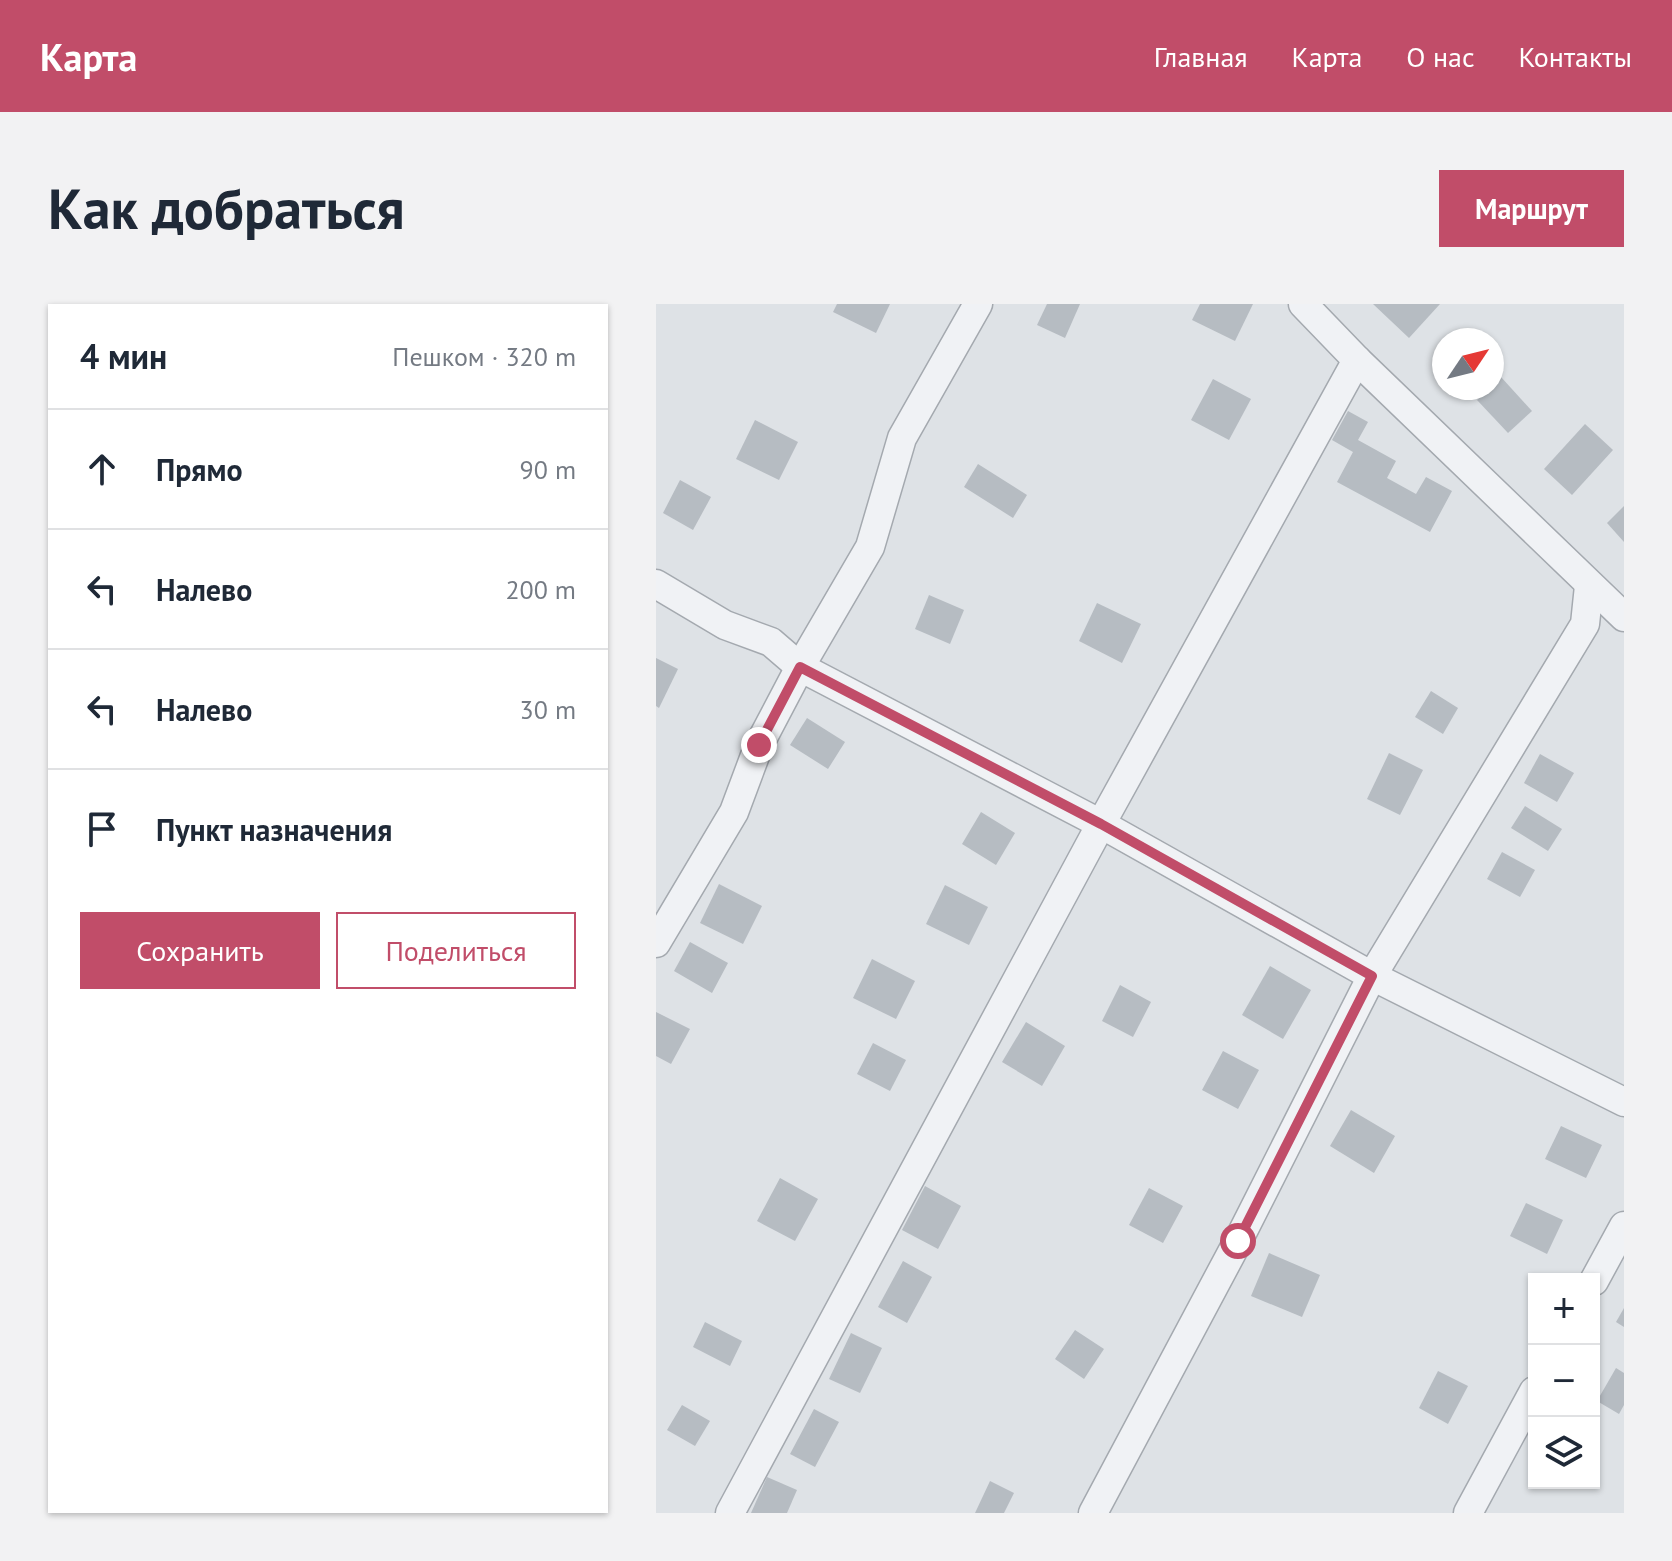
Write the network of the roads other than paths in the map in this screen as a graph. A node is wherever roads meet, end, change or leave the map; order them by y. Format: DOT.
graph roads {
  1 [pos="978,304"];
  2 [pos="1303,304"];
  3 [pos="1357,360"];
  4 [pos="656,584"];
  5 [pos="1589,586"];
  6 [pos="1624,617"];
  7 [pos="800,667"];
  8 [pos="1101,824"];
  9 [pos="656,943"];
  10 [pos="1372,976"];
  11 [pos="1624,1102"];
  12 [pos="1624,1226"];
  13 [pos="1598,1273"];
  14 [pos="1528,1402"];
  15 [pos="730,1513"];
  16 [pos="1093,1513"];
  17 [pos="1468,1513"];
  1 -- 7 [label="street"];
  2 -- 3 [label="street"];
  3 -- 5 [label="street"];
  3 -- 8 [label="street"];
  4 -- 7 [label="street"];
  5 -- 6 [label="street"];
  5 -- 10 [label="street"];
  7 -- 8 [label="street"];
  7 -- 9 [label="street"];
  8 -- 10 [label="street"];
  8 -- 15 [label="street"];
  10 -- 11 [label="street"];
  10 -- 16 [label="street"];
  12 -- 13 [label="street"];
  14 -- 17 [label="street"];
}
